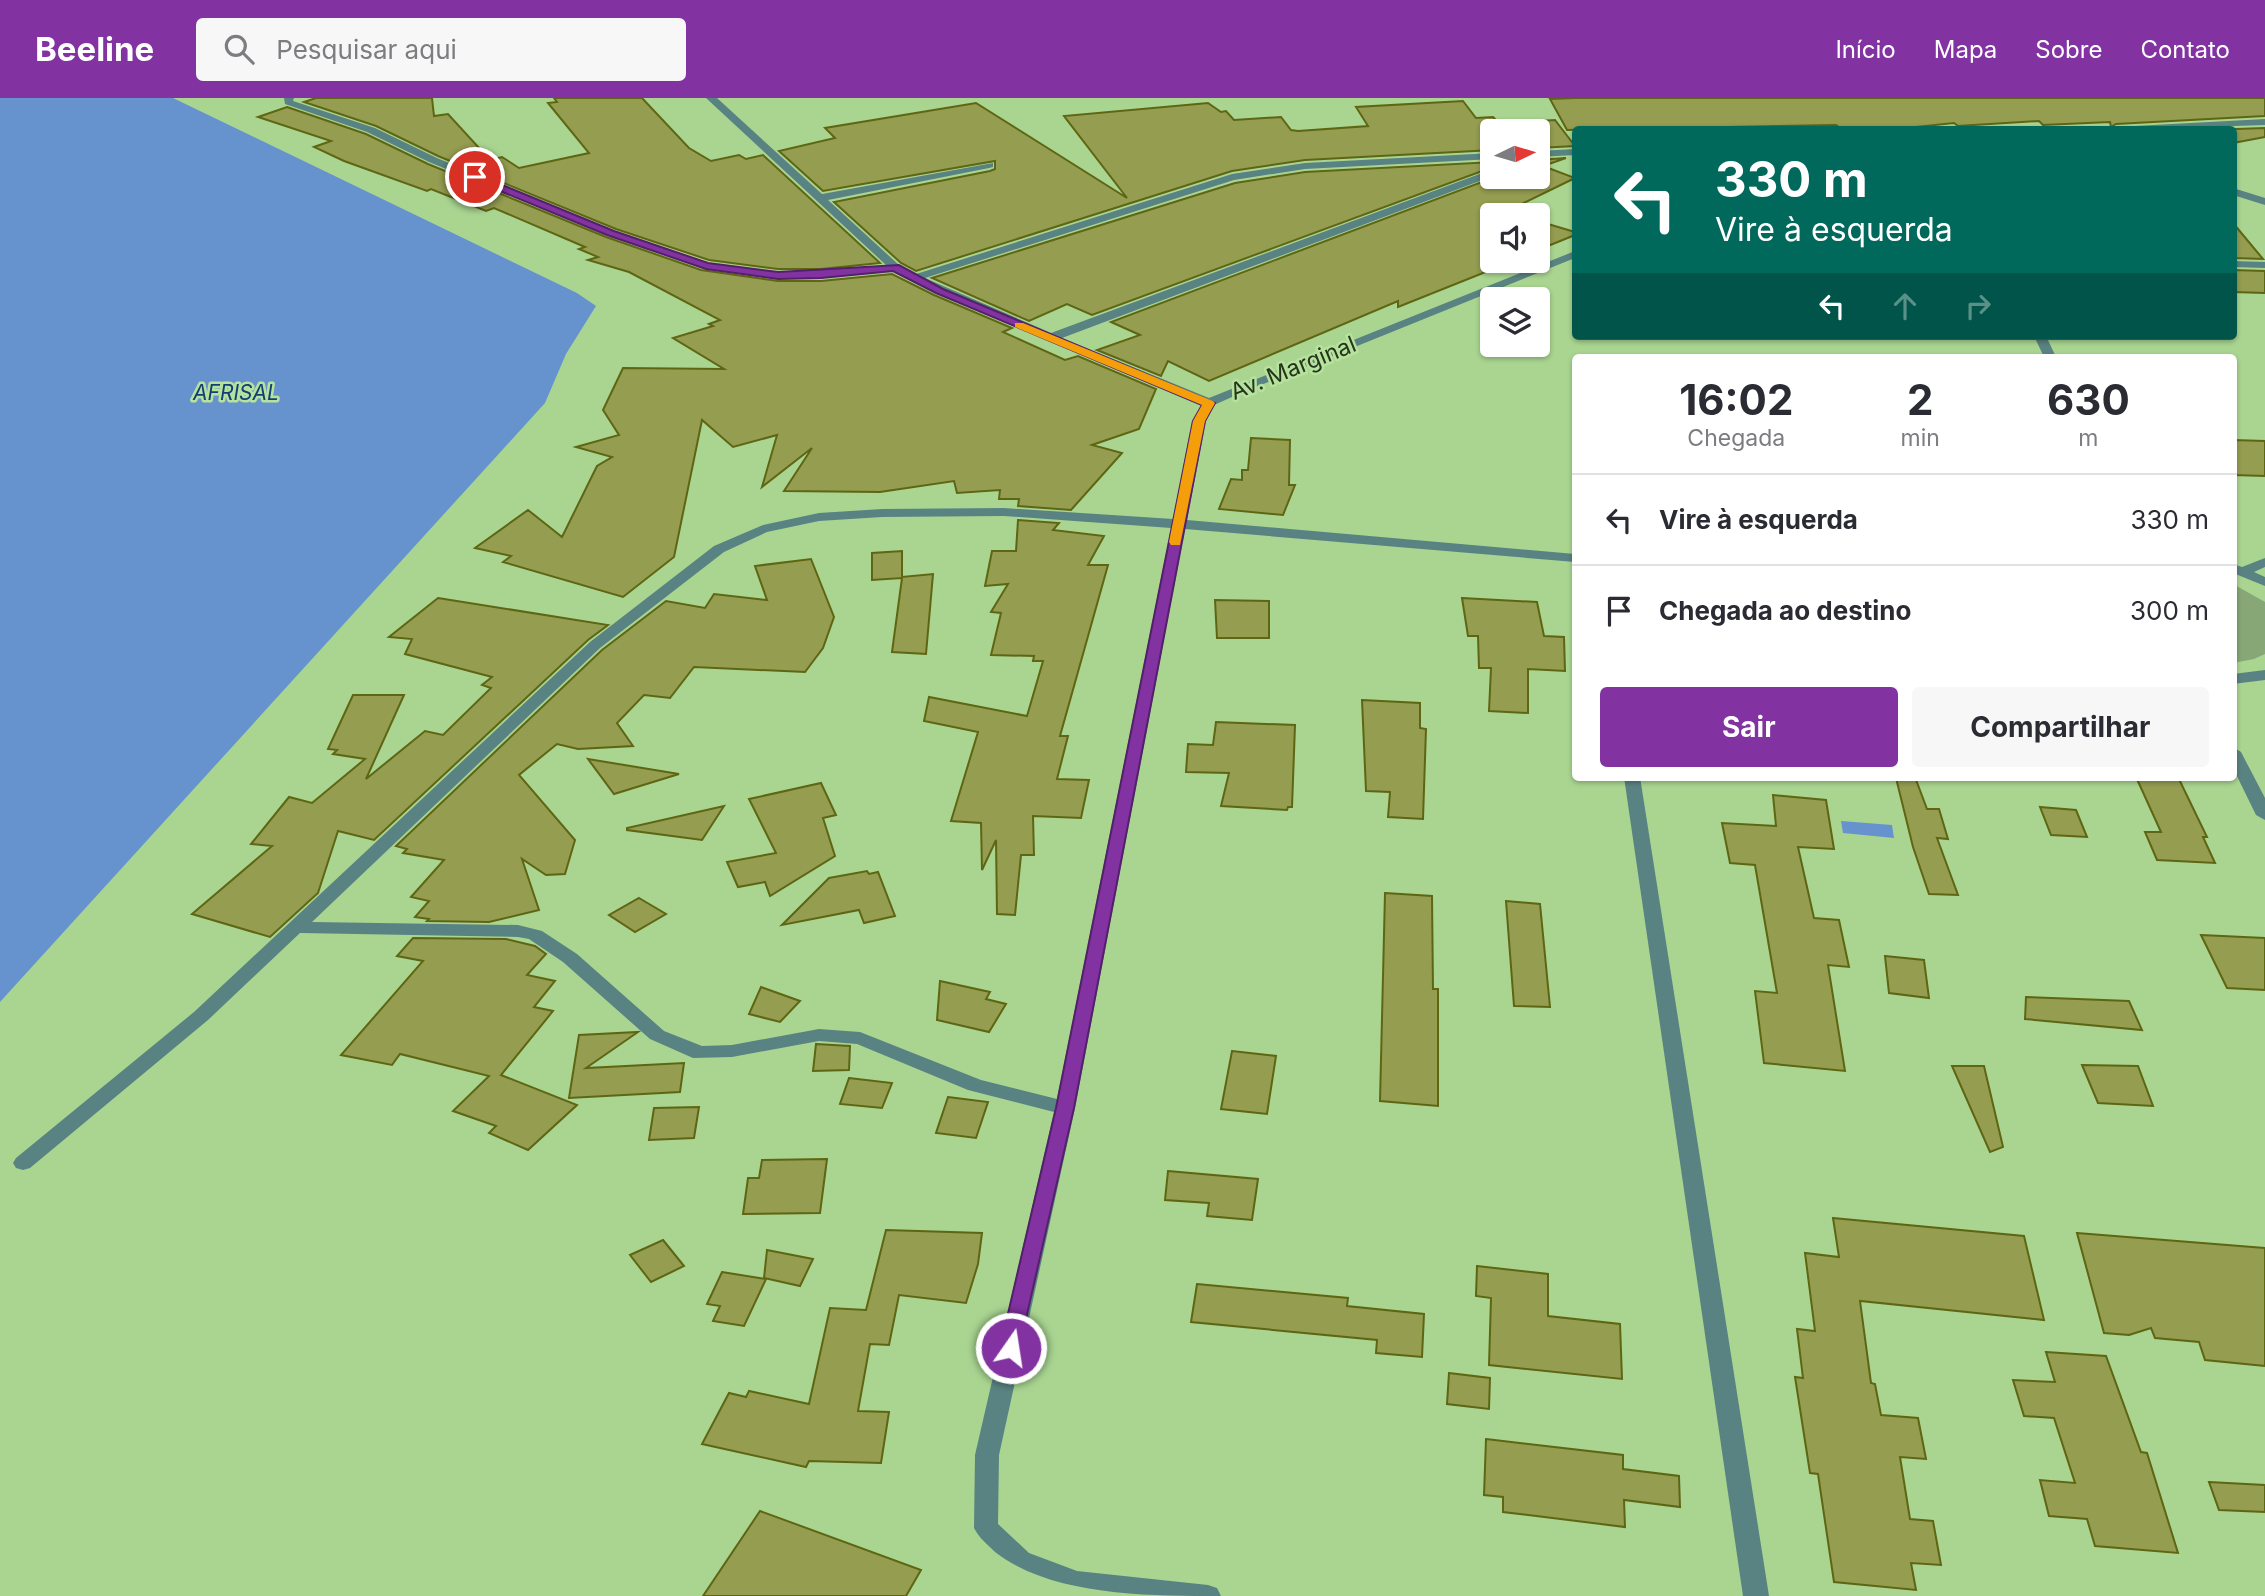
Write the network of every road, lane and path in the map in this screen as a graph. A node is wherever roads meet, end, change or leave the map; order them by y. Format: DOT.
graph roads {
  1 [pos="289,98"];
  2 [pos="711,98"];
  3 [pos="2265,122"];
  4 [pos="2190,126"];
  5 [pos="1572,152"];
  6 [pos="1550,153"];
  7 [pos="1480,157"];
  8 [pos="989,165"];
  9 [pos="1480,177"];
  10 [pos="2237,192"];
  11 [pos="821,198"];
  12 [pos="2265,202"];
  13 [pos="1572,255"];
  14 [pos="2237,264"];
  15 [pos="2265,265"];
  16 [pos="895,267"];
  17 [pos="915,278"];
  18 [pos="1050,338"];
  19 [pos="1209,403"];
  20 [pos="1179,524"];
  21 [pos="1572,558"];
  22 [pos="2265,562"];
  23 [pos="2238,570"];
  24 [pos="2265,582"];
  25 [pos="2265,675"];
  26 [pos="2237,678"];
  27 [pos="2237,760"];
  28 [pos="1633,781"];
  29 [pos="2265,815"];
  30 [pos="298,927"];
  31 [pos="1065,1108"];
  32 [pos="23,1163"];
  33 [pos="1078,1588"];
  34 [pos="1208,1596"];
  35 [pos="1756,1596"];
  1 -- 16 [label="street"];
  2 -- 11 [label="street"];
  3 -- 4 [label="street"];
  5 -- 6 [label="street"];
  7 -- 17 [label="street"];
  8 -- 11 [label="street"];
  9 -- 18 [label="street"];
  10 -- 12 [label="street"];
  11 -- 16 [label="street"];
  13 -- 19 [label="street, Av. Marginal"];
  14 -- 15 [label="street"];
  16 -- 17 [label="street"];
  17 -- 18 [label="street"];
  18 -- 19 [label="street"];
  19 -- 20 [label="street, Av. Marginal"];
  20 -- 21 [label="street"];
  20 -- 30 [label="street"];
  20 -- 31 [label="street, Av. Marginal"];
  22 -- 23 [label="street"];
  23 -- 24 [label="street"];
  25 -- 26 [label="street"];
  27 -- 29 [label="street"];
  28 -- 35 [label="street"];
  30 -- 31 [label="street"];
  30 -- 32 [label="street"];
  31 -- 33 [label="street, Av. Marginal"];
  33 -- 34 [label="street, Av. Marginal"];
}
